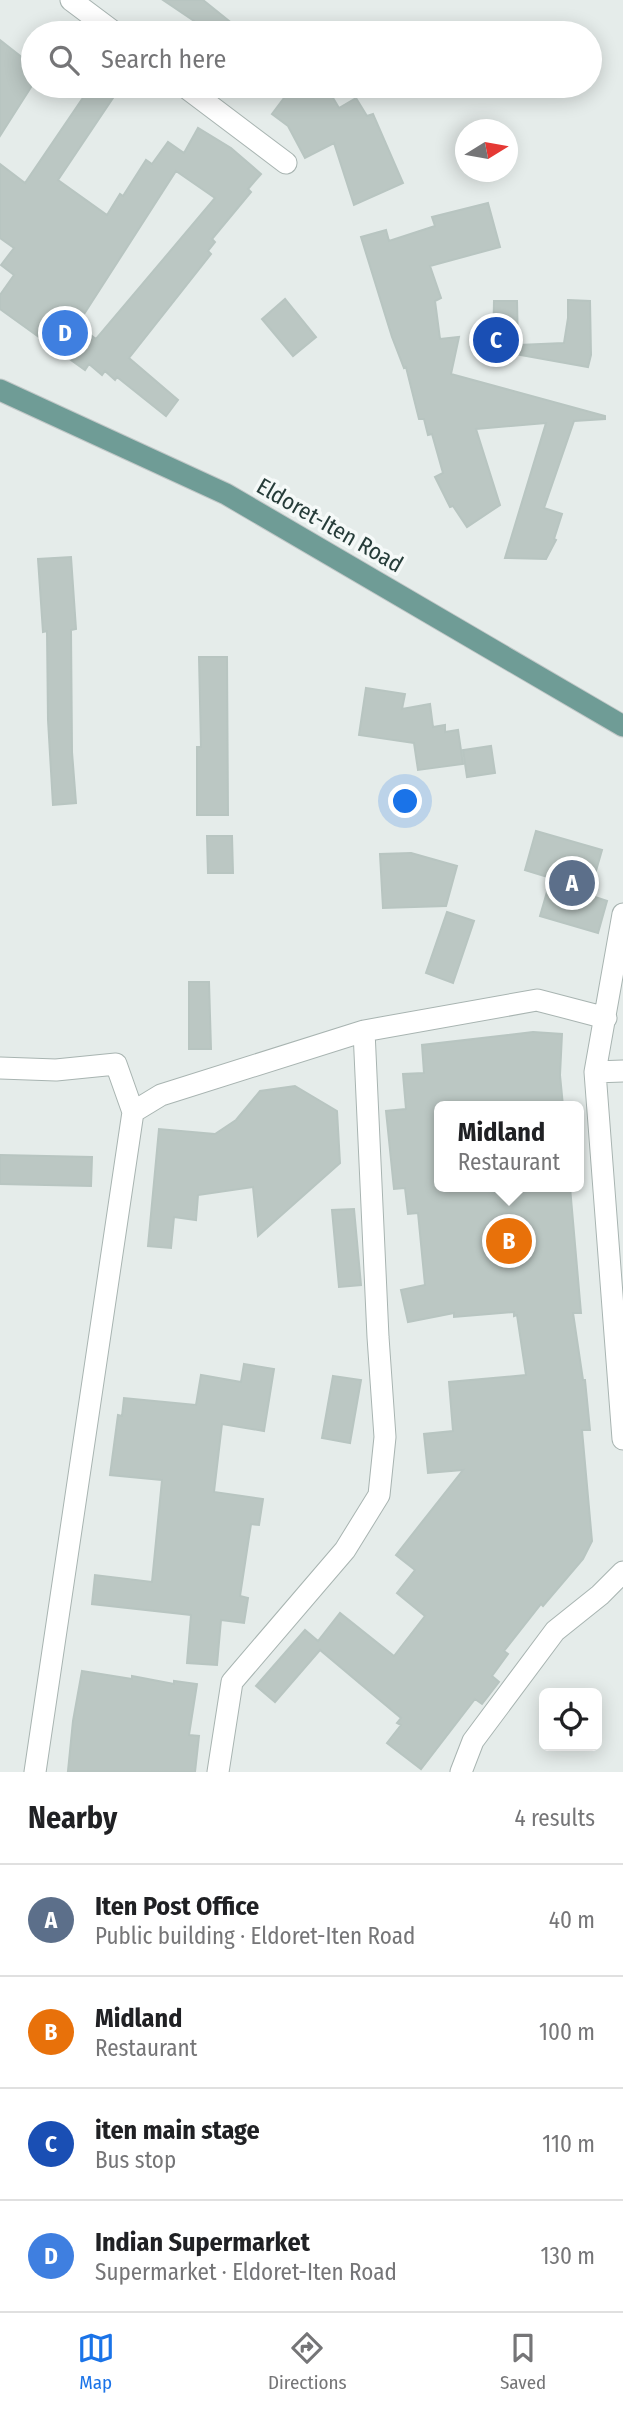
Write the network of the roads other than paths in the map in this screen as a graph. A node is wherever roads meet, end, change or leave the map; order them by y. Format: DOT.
graph roads {
  1 [pos="71,0"];
  2 [pos="99,21"];
  3 [pos="200,98"];
  4 [pos="286,163"];
  5 [pos="0,390"];
  6 [pos="623,726"];
  7 [pos="623,914"];
  8 [pos="606,1018"];
  9 [pos="363,1031"];
  10 [pos="0,1069"];
  11 [pos="623,1071"];
  12 [pos="595,1072"];
  13 [pos="133,1112"];
  14 [pos="623,1439"];
  15 [pos="623,1572"];
  16 [pos="35,1772"];
  17 [pos="218,1772"];
  18 [pos="461,1772"];
  1 -- 2 [label="street"];
  3 -- 4 [label="street"];
  5 -- 6 [label="main road, Eldoret-Iten Road"];
  7 -- 8 [label="street"];
  8 -- 9 [label="street"];
  8 -- 12 [label="street"];
  9 -- 13 [label="street"];
  9 -- 17 [label="street"];
  10 -- 13 [label="street"];
  11 -- 12 [label="street"];
  12 -- 14 [label="street"];
  13 -- 16 [label="street"];
  15 -- 18 [label="street"];
}
